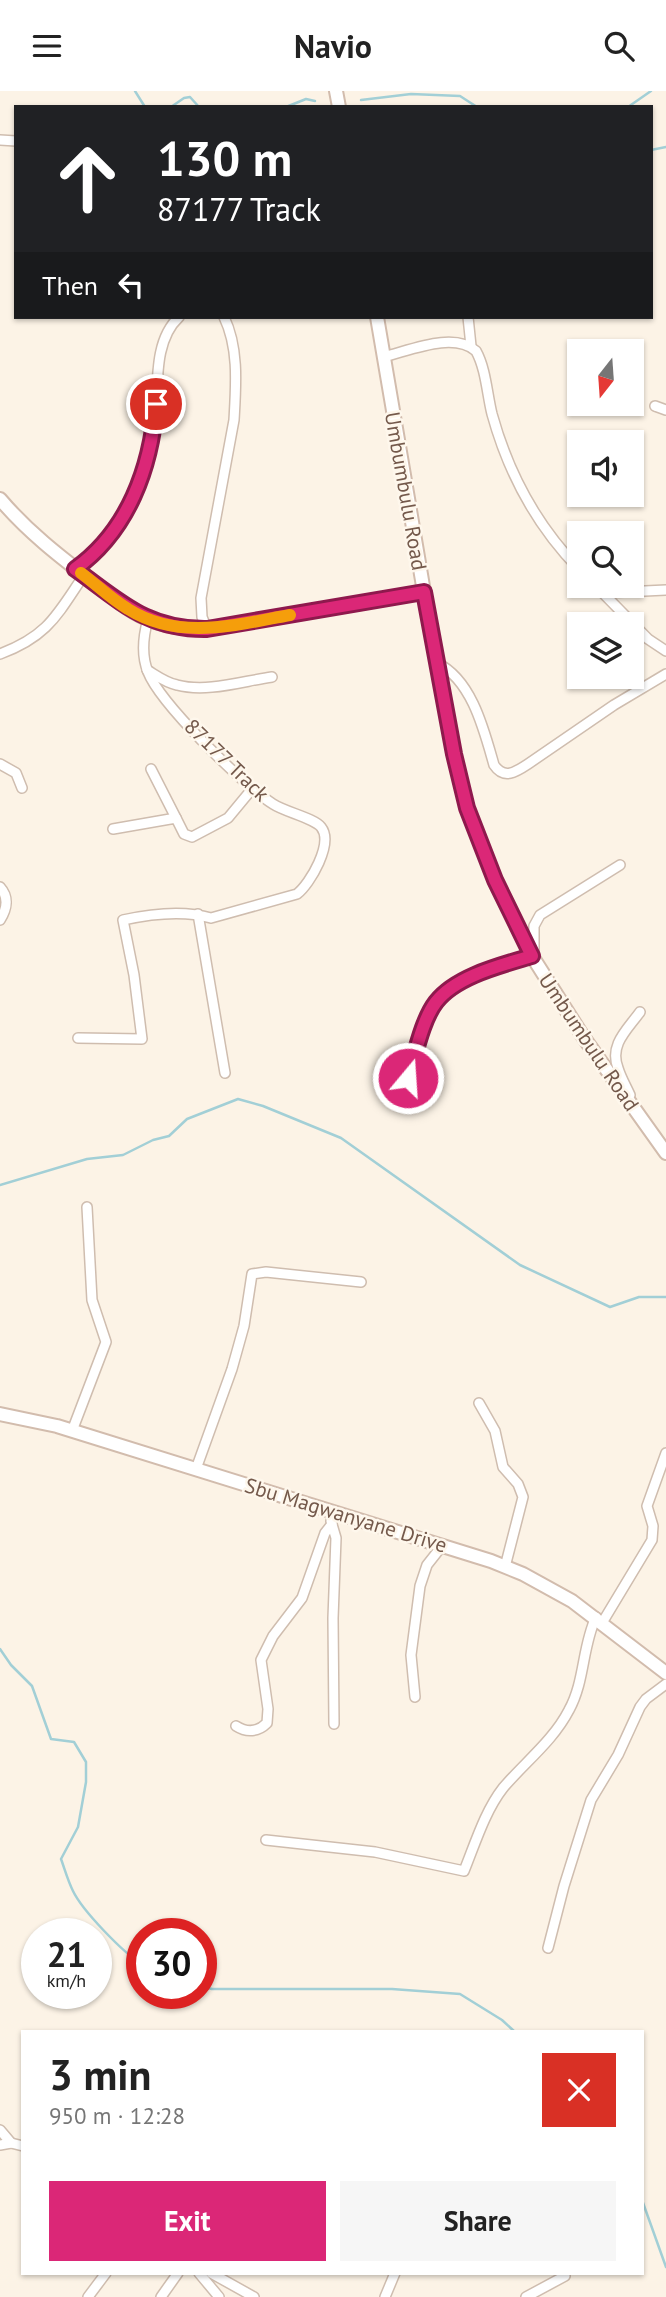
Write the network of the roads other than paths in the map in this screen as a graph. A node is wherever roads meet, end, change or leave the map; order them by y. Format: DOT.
graph roads {
  1 [pos="177,319"];
  2 [pos="225,319"];
  3 [pos="377,319"];
  4 [pos="468,319"];
  5 [pos="471,346"];
  6 [pos="383,357"];
  7 [pos="655,406"];
  8 [pos="666,410"];
  9 [pos="0,499"];
  10 [pos="567,555"];
  11 [pos="79,572"];
  12 [pos="644,590"];
  13 [pos="666,590"];
  14 [pos="424,592"];
  15 [pos="608,598"];
  16 [pos="148,619"];
  17 [pos="207,629"];
  18 [pos="666,651"];
  19 [pos="0,654"];
  20 [pos="437,663"];
  21 [pos="145,666"];
  22 [pos="666,674"];
  23 [pos="272,677"];
  24 [pos="0,764"];
  25 [pos="151,769"];
  26 [pos="22,789"];
  27 [pos="253,789"];
  28 [pos="176,818"];
  29 [pos="113,829"];
  30 [pos="620,865"];
  31 [pos="0,887"];
  32 [pos="198,914"];
  33 [pos="0,920"];
  34 [pos="533,958"];
  35 [pos="640,1012"];
  36 [pos="78,1038"];
  37 [pos="225,1073"];
  38 [pos="408,1078"];
  39 [pos="633,1107"];
  40 [pos="666,1153"];
  41 [pos="87,1207"];
  42 [pos="361,1282"];
  43 [pos="479,1403"];
  44 [pos="0,1414"];
  45 [pos="72,1431"];
  46 [pos="666,1453"];
  47 [pos="196,1469"];
  48 [pos="333,1518"];
  49 [pos="442,1546"];
  50 [pos="505,1567"];
  51 [pos="599,1620"];
  52 [pos="666,1673"];
  53 [pos="666,1684"];
  54 [pos="415,1697"];
  55 [pos="334,1724"];
  56 [pos="236,1726"];
  57 [pos="267,1840"];
  58 [pos="548,1948"];
  59 [pos="0,2130"];
  60 [pos="11,2143"];
  61 [pos="0,2145"];
  62 [pos="21,2146"];
  63 [pos="104,2275"];
  64 [pos="177,2275"];
  65 [pos="201,2275"];
  66 [pos="215,2275"];
  67 [pos="394,2275"];
  68 [pos="565,2276"];
  69 [pos="88,2297"];
  70 [pos="161,2297"];
  71 [pos="219,2297"];
  72 [pos="254,2297"];
  73 [pos="385,2297"];
  74 [pos="526,2297"];
  1 -- 11 [label="street"];
  2 -- 17 [label="street"];
  3 -- 6 [label="main road, Umbumbulu Road"];
  4 -- 5 [label="street"];
  5 -- 6 [label="street"];
  5 -- 10 [label="street"];
  6 -- 14 [label="main road, Umbumbulu Road"];
  7 -- 8 [label="street"];
  9 -- 11 [label="main road"];
  11 -- 16 [label="main road"];
  11 -- 19 [label="street"];
  12 -- 13 [label="street"];
  14 -- 17 [label="main road"];
  14 -- 20 [label="main road, Umbumbulu Road"];
  15 -- 18 [label="street"];
  16 -- 17 [label="main road"];
  16 -- 21 [label="street"];
  20 -- 22 [label="street"];
  20 -- 34 [label="main road, Umbumbulu Road"];
  21 -- 23 [label="street"];
  21 -- 27 [label="street, 87177 Track"];
  24 -- 26 [label="street"];
  25 -- 28 [label="street"];
  27 -- 28 [label="street"];
  27 -- 32 [label="street, 87177 Track"];
  28 -- 29 [label="street"];
  30 -- 34 [label="street"];
  31 -- 33 [label="street"];
  32 -- 36 [label="street"];
  32 -- 37 [label="street"];
  34 -- 38 [label="street"];
  34 -- 39 [label="main road, Umbumbulu Road"];
  35 -- 39 [label="street"];
  39 -- 40 [label="main road, Umbumbulu Road"];
  41 -- 45 [label="street"];
  42 -- 47 [label="street"];
  43 -- 50 [label="street"];
  44 -- 45 [label="main road, Sbu Magwanyane Drive"];
  45 -- 47 [label="main road, Sbu Magwanyane Drive"];
  46 -- 51 [label="street"];
  47 -- 48 [label="main road, Sbu Magwanyane Drive"];
  48 -- 49 [label="main road, Sbu Magwanyane Drive"];
  48 -- 55 [label="street"];
  48 -- 56 [label="street"];
  49 -- 50 [label="main road, Sbu Magwanyane Drive"];
  49 -- 54 [label="street"];
  50 -- 51 [label="main road, Sbu Magwanyane Drive"];
  51 -- 52 [label="main road, Sbu Magwanyane Drive"];
  51 -- 57 [label="street"];
  53 -- 58 [label="street"];
  59 -- 60 [label="street"];
  60 -- 61 [label="street"];
  60 -- 62 [label="street"];
  63 -- 69 [label="street"];
  64 -- 70 [label="street"];
  65 -- 71 [label="street"];
  66 -- 72 [label="street"];
  67 -- 73 [label="street"];
  68 -- 74 [label="street"];
}
